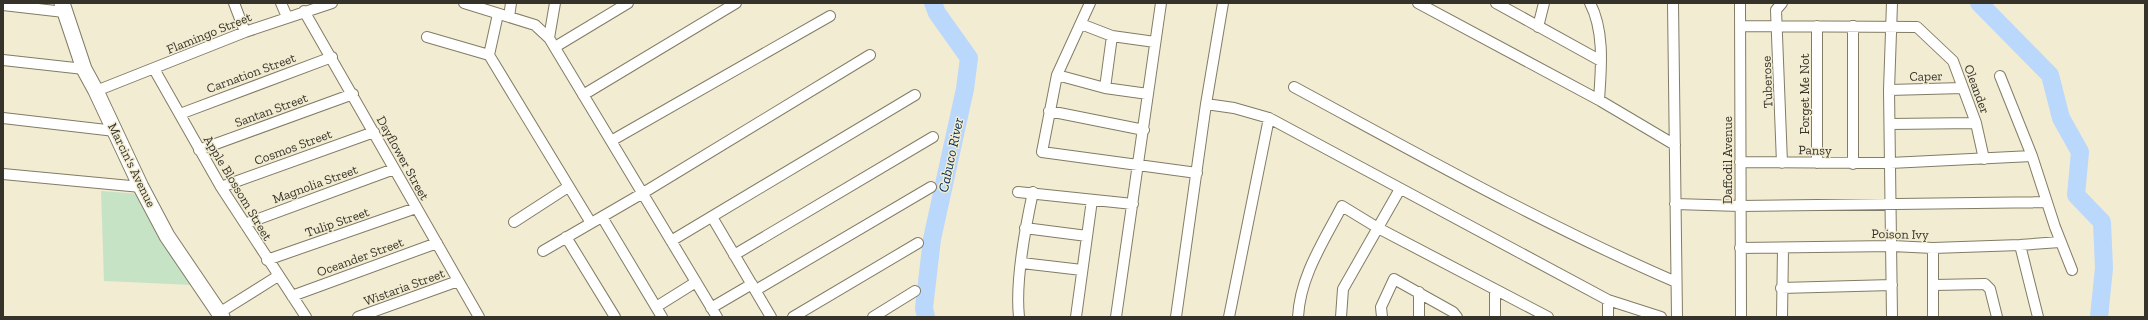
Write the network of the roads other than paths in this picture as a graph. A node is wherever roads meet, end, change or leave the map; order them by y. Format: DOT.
graph roads {
  1 [pos="234,3"];
  2 [pos="281,3"];
  3 [pos="330,3"];
  4 [pos="464,3"];
  5 [pos="511,3"];
  6 [pos="555,3"];
  7 [pos="628,3"];
  8 [pos="736,3"];
  9 [pos="1090,3"];
  10 [pos="1161,3"];
  11 [pos="1223,3"];
  12 [pos="1418,3"];
  13 [pos="1496,3"];
  14 [pos="1544,3"];
  15 [pos="1590,3"];
  16 [pos="1673,3"];
  17 [pos="1740,3"];
  18 [pos="1782,3"];
  19 [pos="3,5"];
  20 [pos="1890,5"];
  21 [pos="63,8"];
  22 [pos="304,11"];
  23 [pos="498,14"];
  24 [pos="830,16"];
  25 [pos="509,17"];
  26 [pos="287,18"];
  27 [pos="1081,24"];
  28 [pos="1740,26"];
  29 [pos="1778,26"];
  30 [pos="1817,26"];
  31 [pos="1853,26"];
  32 [pos="1890,26"];
  33 [pos="1538,27"];
  34 [pos="246,32"];
  35 [pos="1112,36"];
  36 [pos="427,37"];
  37 [pos="549,38"];
  38 [pos="1155,42"];
  39 [pos="555,47"];
  40 [pos="870,54"];
  41 [pos="489,55"];
  42 [pos="332,57"];
  43 [pos="3,60"];
  44 [pos="1601,61"];
  45 [pos="84,69"];
  46 [pos="154,69"];
  47 [pos="1057,75"];
  48 [pos="2000,76"];
  49 [pos="1294,87"];
  50 [pos="1105,88"];
  51 [pos="1963,88"];
  52 [pos="96,90"];
  53 [pos="1889,90"];
  54 [pos="352,94"];
  55 [pos="1148,94"];
  56 [pos="584,95"];
  57 [pos="915,95"];
  58 [pos="1599,100"];
  59 [pos="1206,104"];
  60 [pos="1049,112"];
  61 [pos="180,114"];
  62 [pos="3,118"];
  63 [pos="1269,118"];
  64 [pos="1976,123"];
  65 [pos="1890,124"];
  66 [pos="1144,130"];
  67 [pos="116,131"];
  68 [pos="374,132"];
  69 [pos="933,137"];
  70 [pos="611,141"];
  71 [pos="1675,145"];
  72 [pos="199,150"];
  73 [pos="2032,156"];
  74 [pos="1984,159"];
  75 [pos="1740,162"];
  76 [pos="1782,163"];
  77 [pos="1817,163"];
  78 [pos="1890,163"];
  79 [pos="1853,164"];
  80 [pos="1139,166"];
  81 [pos="394,169"];
  82 [pos="1196,173"];
  83 [pos="3,174"];
  84 [pos="141,187"];
  85 [pos="221,187"];
  86 [pos="568,187"];
  87 [pos="931,187"];
  88 [pos="1400,189"];
  89 [pos="1018,192"];
  90 [pos="1033,192"];
  91 [pos="643,194"];
  92 [pos="1092,200"];
  93 [pos="2047,202"];
  94 [pos="1134,204"];
  95 [pos="1675,204"];
  96 [pos="1892,205"];
  97 [pos="1740,206"];
  98 [pos="416,208"];
  99 [pos="602,217"];
  100 [pos="712,217"];
  101 [pos="514,222"];
  102 [pos="591,223"];
  103 [pos="245,224"];
  104 [pos="1025,228"];
  105 [pos="1378,228"];
  106 [pos="1087,236"];
  107 [pos="566,238"];
  108 [pos="671,240"];
  109 [pos="2060,242"];
  110 [pos="437,243"];
  111 [pos="918,243"];
  112 [pos="2020,245"];
  113 [pos="1892,246"];
  114 [pos="1740,248"];
  115 [pos="1933,248"];
  116 [pos="1782,249"];
  117 [pos="544,251"];
  118 [pos="734,255"];
  119 [pos="267,260"];
  120 [pos="1022,263"];
  121 [pos="1082,270"];
  122 [pos="2072,270"];
  123 [pos="278,276"];
  124 [pos="458,281"];
  125 [pos="696,282"];
  126 [pos="1676,282"];
  127 [pos="1892,285"];
  128 [pos="1934,285"];
  129 [pos="754,287"];
  130 [pos="1781,288"];
  131 [pos="915,291"];
  132 [pos="1495,291"];
  133 [pos="1419,292"];
  134 [pos="292,296"];
  135 [pos="1608,300"];
  136 [pos="656,307"];
  137 [pos="711,308"];
  138 [pos="1531,312"];
  139 [pos="221,315"];
  140 [pos="306,317"];
  141 [pos="358,317"];
  142 [pos="479,317"];
  143 [pos="615,317"];
  144 [pos="662,317"];
  145 [pos="717,317"];
  146 [pos="771,317"];
  147 [pos="793,317"];
  148 [pos="873,317"];
  149 [pos="1019,317"];
  150 [pos="1029,317"];
  151 [pos="1076,317"];
  152 [pos="1116,317"];
  153 [pos="1176,317"];
  154 [pos="1229,317"];
  155 [pos="1298,317"];
  156 [pos="1340,317"];
  157 [pos="1382,317"];
  158 [pos="1419,317"];
  159 [pos="1457,317"];
  160 [pos="1495,317"];
  161 [pos="1548,317"];
  162 [pos="1608,317"];
  163 [pos="1662,317"];
  164 [pos="1677,317"];
  165 [pos="1741,317"];
  166 [pos="1782,317"];
  167 [pos="1892,317"];
  168 [pos="1934,317"];
  169 [pos="1997,317"];
  170 [pos="2038,317"];
  1 -- 34 [label="street"];
  2 -- 26 [label="street"];
  3 -- 22 [label="street, Flamingo Street"];
  4 -- 23 [label="street"];
  5 -- 25 [label="street"];
  6 -- 37 [label="street"];
  7 -- 39 [label="street"];
  8 -- 56 [label="street"];
  9 -- 27 [label="street"];
  10 -- 38 [label="street"];
  11 -- 59 [label="street"];
  12 -- 58 [label="street"];
  13 -- 33 [label="street"];
  14 -- 33 [label="street"];
  15 -- 44 [label="street"];
  16 -- 71 [label="street"];
  17 -- 28 [label="street, Daffodil Avenue"];
  18 -- 29 [label="street, Tuberose"];
  19 -- 21 [label="street"];
  20 -- 32 [label="street"];
  21 -- 45 [label="main road, Marcin's Avenue"];
  22 -- 26 [label="street, Flamingo Street"];
  22 -- 42 [label="street, Dayflower Street"];
  23 -- 25 [label="street"];
  23 -- 41 [label="street"];
  24 -- 70 [label="street"];
  25 -- 37 [label="street"];
  26 -- 34 [label="street, Flamingo Street"];
  27 -- 35 [label="street"];
  27 -- 47 [label="street"];
  28 -- 29 [label="street, Oleander"];
  28 -- 75 [label="street, Daffodil Avenue"];
  29 -- 30 [label="street, Oleander"];
  29 -- 76 [label="street, Tuberose"];
  30 -- 31 [label="street, Oleander"];
  30 -- 77 [label="street, Forget Me Not"];
  31 -- 32 [label="street, Oleander"];
  31 -- 79 [label="street"];
  32 -- 51 [label="street, Oleander"];
  32 -- 53 [label="street"];
  33 -- 44 [label="street"];
  34 -- 46 [label="street, Flamingo Street"];
  35 -- 38 [label="street"];
  35 -- 50 [label="street"];
  36 -- 41 [label="street"];
  37 -- 39 [label="street"];
  38 -- 55 [label="street"];
  39 -- 56 [label="street"];
  40 -- 91 [label="street"];
  41 -- 86 [label="street"];
  42 -- 54 [label="street, Dayflower Street"];
  42 -- 61 [label="street, Carnation Street"];
  43 -- 45 [label="street"];
  44 -- 58 [label="street"];
  45 -- 52 [label="main road, Marcin's Avenue"];
  46 -- 52 [label="street, Flamingo Street"];
  46 -- 61 [label="street, Apple Blossom Street"];
  47 -- 50 [label="street"];
  47 -- 60 [label="street"];
  48 -- 73 [label="street"];
  49 -- 126 [label="street"];
  50 -- 55 [label="street"];
  51 -- 53 [label="street, Caper"];
  51 -- 64 [label="street, Oleander"];
  52 -- 67 [label="main road, Marcin's Avenue"];
  53 -- 65 [label="street"];
  54 -- 68 [label="street, Dayflower Street"];
  54 -- 72 [label="street, Santan Street"];
  55 -- 66 [label="street"];
  56 -- 70 [label="street"];
  57 -- 100 [label="street"];
  58 -- 71 [label="street"];
  59 -- 63 [label="street"];
  59 -- 82 [label="street"];
  60 -- 66 [label="street"];
  60 -- 80 [label="street"];
  61 -- 72 [label="street, Apple Blossom Street"];
  62 -- 67 [label="street"];
  63 -- 88 [label="street"];
  63 -- 154 [label="street"];
  64 -- 65 [label="street"];
  64 -- 74 [label="street, Oleander"];
  65 -- 78 [label="street"];
  66 -- 80 [label="street"];
  67 -- 84 [label="main road, Marcin's Avenue"];
  68 -- 81 [label="street, Dayflower Street"];
  68 -- 85 [label="street, Cosmos Street"];
  69 -- 118 [label="street"];
  70 -- 91 [label="street"];
  71 -- 95 [label="street"];
  72 -- 85 [label="street, Apple Blossom Street"];
  73 -- 74 [label="street, Pansy"];
  73 -- 93 [label="street"];
  74 -- 78 [label="street, Pansy"];
  75 -- 76 [label="street, Pansy"];
  75 -- 97 [label="street, Daffodil Avenue"];
  76 -- 77 [label="street, Pansy"];
  77 -- 79 [label="street, Pansy"];
  78 -- 79 [label="street, Pansy"];
  78 -- 96 [label="street"];
  80 -- 82 [label="street"];
  80 -- 94 [label="street"];
  81 -- 98 [label="street, Dayflower Street"];
  81 -- 103 [label="street, Magnolia Street"];
  82 -- 153 [label="street"];
  83 -- 84 [label="street"];
  84 -- 139 [label="main road, Marcin's Avenue"];
  85 -- 103 [label="street, Apple Blossom Street"];
  86 -- 101 [label="street"];
  86 -- 102 [label="street"];
  87 -- 129 [label="street"];
  88 -- 105 [label="street"];
  88 -- 135 [label="street"];
  89 -- 90 [label="street"];
  90 -- 92 [label="street"];
  90 -- 104 [label="street"];
  91 -- 99 [label="street"];
  91 -- 108 [label="street"];
  92 -- 94 [label="street"];
  92 -- 106 [label="street"];
  93 -- 96 [label="street"];
  93 -- 109 [label="street"];
  94 -- 152 [label="street"];
  95 -- 97 [label="street"];
  95 -- 126 [label="street"];
  96 -- 97 [label="street"];
  96 -- 113 [label="street"];
  97 -- 114 [label="street, Daffodil Avenue"];
  98 -- 110 [label="street, Dayflower Street"];
  98 -- 119 [label="street, Tulip Street"];
  99 -- 102 [label="street"];
  99 -- 136 [label="street"];
  100 -- 108 [label="street"];
  100 -- 118 [label="street"];
  102 -- 107 [label="street"];
  103 -- 119 [label="street, Apple Blossom Street"];
  104 -- 106 [label="street"];
  104 -- 120 [label="street"];
  105 -- 132 [label="street"];
  105 -- 155 [label="street"];
  105 -- 156 [label="street"];
  106 -- 121 [label="street"];
  107 -- 117 [label="street"];
  107 -- 143 [label="street"];
  108 -- 125 [label="street"];
  109 -- 112 [label="street, Poison Ivy"];
  109 -- 122 [label="street"];
  110 -- 124 [label="street, Dayflower Street"];
  110 -- 134 [label="street, Oceander Street"];
  111 -- 147 [label="street"];
  112 -- 115 [label="street, Poison Ivy"];
  112 -- 170 [label="street"];
  113 -- 115 [label="street, Poison Ivy"];
  113 -- 116 [label="street, Poison Ivy"];
  113 -- 127 [label="street"];
  114 -- 116 [label="street, Poison Ivy"];
  114 -- 165 [label="street, Daffodil Avenue"];
  115 -- 128 [label="street"];
  116 -- 130 [label="street"];
  118 -- 129 [label="street"];
  119 -- 123 [label="street, Apple Blossom Street"];
  120 -- 121 [label="street"];
  120 -- 149 [label="street"];
  121 -- 151 [label="street"];
  123 -- 134 [label="street, Apple Blossom Street"];
  123 -- 139 [label="street"];
  124 -- 141 [label="street, Wistaria Street"];
  124 -- 142 [label="street, Dayflower Street"];
  125 -- 136 [label="street"];
  125 -- 137 [label="street"];
  126 -- 164 [label="street"];
  127 -- 130 [label="street"];
  127 -- 167 [label="street"];
  128 -- 168 [label="street"];
  128 -- 169 [label="street"];
  129 -- 137 [label="street"];
  129 -- 146 [label="street"];
  130 -- 166 [label="street"];
  131 -- 148 [label="street"];
  132 -- 138 [label="street"];
  132 -- 160 [label="street"];
  133 -- 157 [label="street"];
  133 -- 158 [label="street"];
  133 -- 159 [label="street"];
  134 -- 140 [label="street, Apple Blossom Street"];
  135 -- 162 [label="street"];
  135 -- 163 [label="street"];
  136 -- 144 [label="street"];
  137 -- 145 [label="street"];
  138 -- 161 [label="street"];
  149 -- 150 [label="street"];
}
